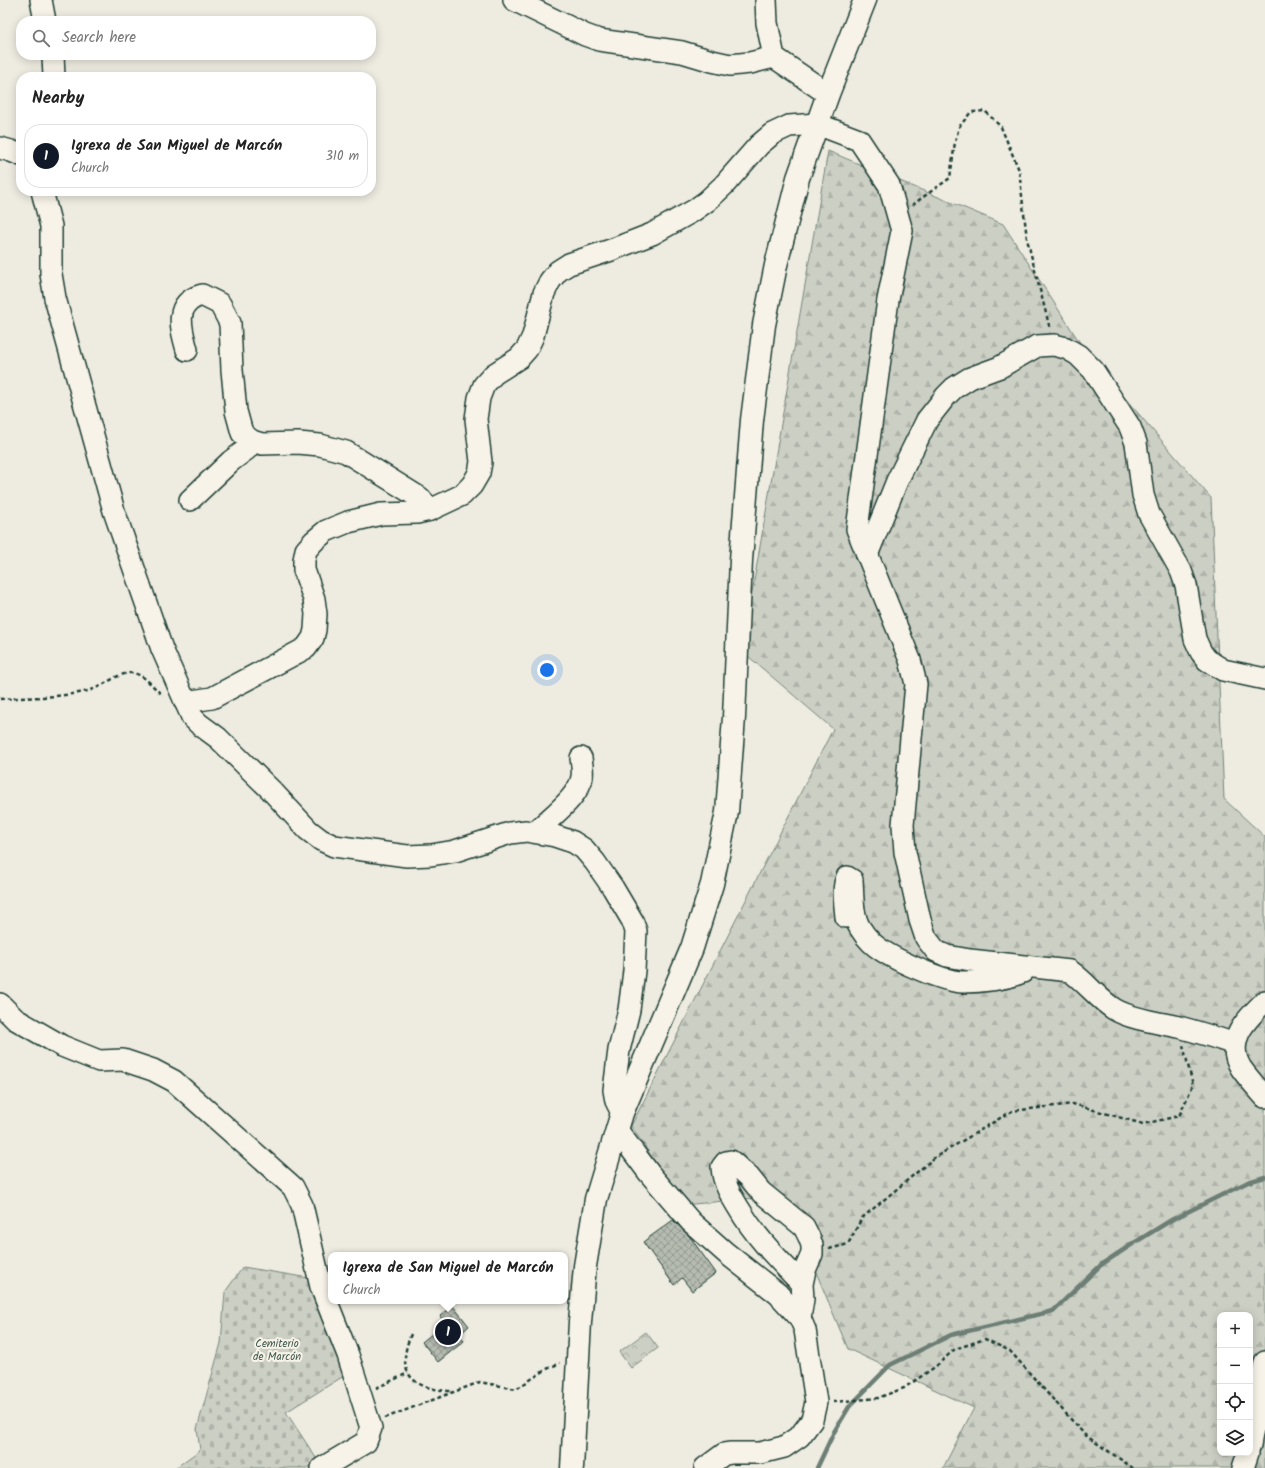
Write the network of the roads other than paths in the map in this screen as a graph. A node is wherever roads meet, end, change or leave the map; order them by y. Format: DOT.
graph roads {
  1 [pos="40,0"];
  2 [pos="514,0"];
  3 [pos="766,0"];
  4 [pos="864,0"];
  5 [pos="44,16"];
  6 [pos="774,57"];
  7 [pos="53,60"];
  8 [pos="54,72"];
  9 [pos="828,94"];
  10 [pos="817,124"];
  11 [pos="43,196"];
  12 [pos="187,350"];
  13 [pos="252,441"];
  14 [pos="190,500"];
  15 [pos="430,510"];
  16 [pos="867,555"];
  17 [pos="1265,679"];
  18 [pos="185,702"];
  19 [pos="581,758"];
  20 [pos="536,832"];
  21 [pos="846,917"];
  22 [pos="1032,968"];
  23 [pos="1265,1001"];
  24 [pos="0,1004"];
  25 [pos="1235,1044"];
  26 [pos="1265,1097"];
  27 [pos="620,1121"];
  28 [pos="802,1284"];
  29 [pos="800,1318"];
  30 [pos="1265,1362"];
  31 [pos="1253,1428"];
  32 [pos="741,1452"];
  33 [pos="1247,1456"];
  34 [pos="322,1468"];
  35 [pos="572,1468"];
  36 [pos="705,1468"];
  37 [pos="755,1468"];
  38 [pos="1243,1468"];
  1 -- 5 [label="street"];
  2 -- 6 [label="street"];
  3 -- 6 [label="street"];
  4 -- 9 [label="main road"];
  6 -- 9 [label="street"];
  7 -- 8 [label="street"];
  9 -- 10 [label="main road"];
  10 -- 15 [label="street"];
  10 -- 16 [label="street"];
  10 -- 27 [label="main road"];
  11 -- 18 [label="street"];
  12 -- 13 [label="street"];
  13 -- 14 [label="street"];
  13 -- 15 [label="street"];
  15 -- 18 [label="street"];
  16 -- 17 [label="street"];
  16 -- 22 [label="street"];
  18 -- 20 [label="street"];
  19 -- 20 [label="street"];
  20 -- 27 [label="street"];
  21 -- 22 [label="street"];
  22 -- 25 [label="street"];
  23 -- 25 [label="street"];
  24 -- 34 [label="street"];
  25 -- 26 [label="street"];
  27 -- 29 [label="street"];
  27 -- 35 [label="main road"];
  28 -- 28 [label="street"];
  28 -- 29 [label="street"];
  29 -- 32 [label="street"];
  30 -- 31 [label="street"];
  32 -- 36 [label="street"];
  32 -- 37 [label="street"];
  33 -- 38 [label="street"];
}
